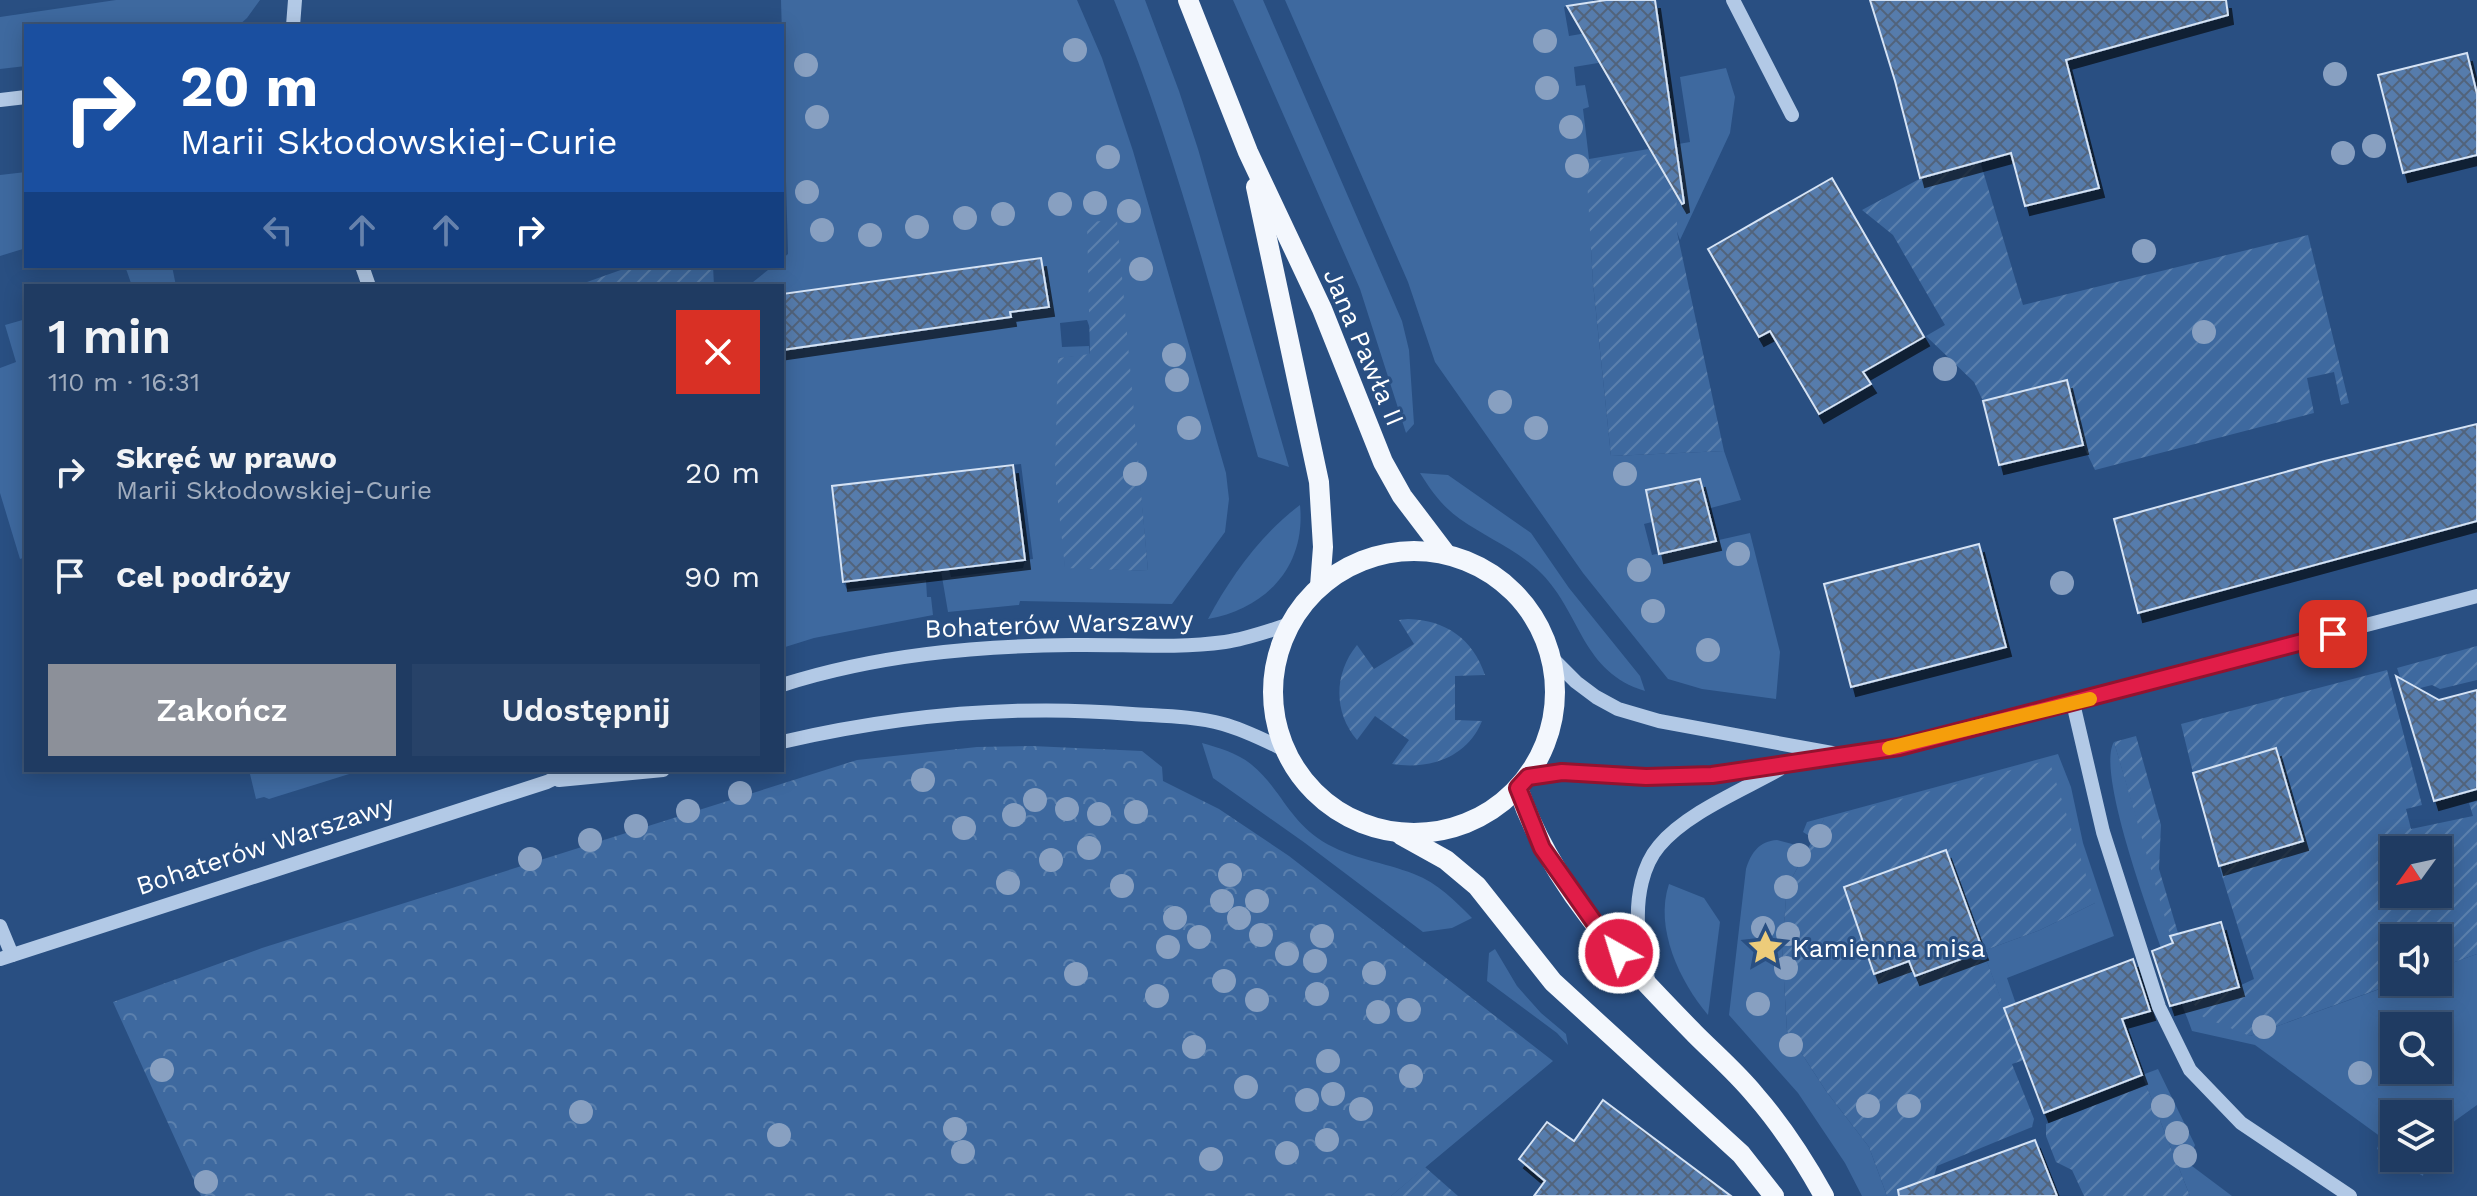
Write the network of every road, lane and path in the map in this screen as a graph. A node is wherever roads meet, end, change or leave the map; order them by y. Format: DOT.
graph roads {
  1 [pos="295,0"];
  2 [pos="1188,0"];
  3 [pos="1733,0"];
  4 [pos="293,24"];
  5 [pos="24,97"];
  6 [pos="0,100"];
  7 [pos="1792,115"];
  8 [pos="1248,152"];
  9 [pos="1446,554"];
  10 [pos="1320,586"];
  11 [pos="2477,596"];
  12 [pos="1290,624"];
  13 [pos="1550,656"];
  14 [pos="784,684"];
  15 [pos="2073,703"];
  16 [pos="784,742"];
  17 [pos="1285,750"];
  18 [pos="1844,755"];
  19 [pos="1788,765"];
  20 [pos="623,772"];
  21 [pos="544,776"];
  22 [pos="1523,782"];
  23 [pos="1398,833"];
  24 [pos="0,926"];
  25 [pos="6,957"];
  26 [pos="1650,988"];
  27 [pos="1774,1196"];
  28 [pos="1824,1196"];
  29 [pos="2350,1196"];
  1 -- 4 [label="street"];
  2 -- 8 [label="main road, Jana Pawła II"];
  3 -- 7 [label="street"];
  5 -- 6 [label="street"];
  8 -- 9 [label="main road, Jana Pawła II"];
  8 -- 10 [label="main road, Jana Pawła II"];
  9 -- 10 [label="main road"];
  9 -- 13 [label="main road"];
  10 -- 12 [label="main road"];
  11 -- 15 [label="street"];
  12 -- 14 [label="street, Bohaterów Warszawy"];
  12 -- 17 [label="main road"];
  13 -- 18 [label="street"];
  13 -- 22 [label="main road"];
  15 -- 18 [label="street"];
  15 -- 29 [label="street"];
  16 -- 17 [label="street"];
  17 -- 23 [label="main road"];
  18 -- 19 [label="street"];
  19 -- 22 [label="street"];
  19 -- 26 [label="street"];
  20 -- 21 [label="street, Bohaterów Warszawy"];
  21 -- 25 [label="street, Bohaterów Warszawy"];
  22 -- 23 [label="main road"];
  22 -- 26 [label="main road"];
  23 -- 27 [label="main road"];
  24 -- 25 [label="street"];
  26 -- 28 [label="main road"];
}
